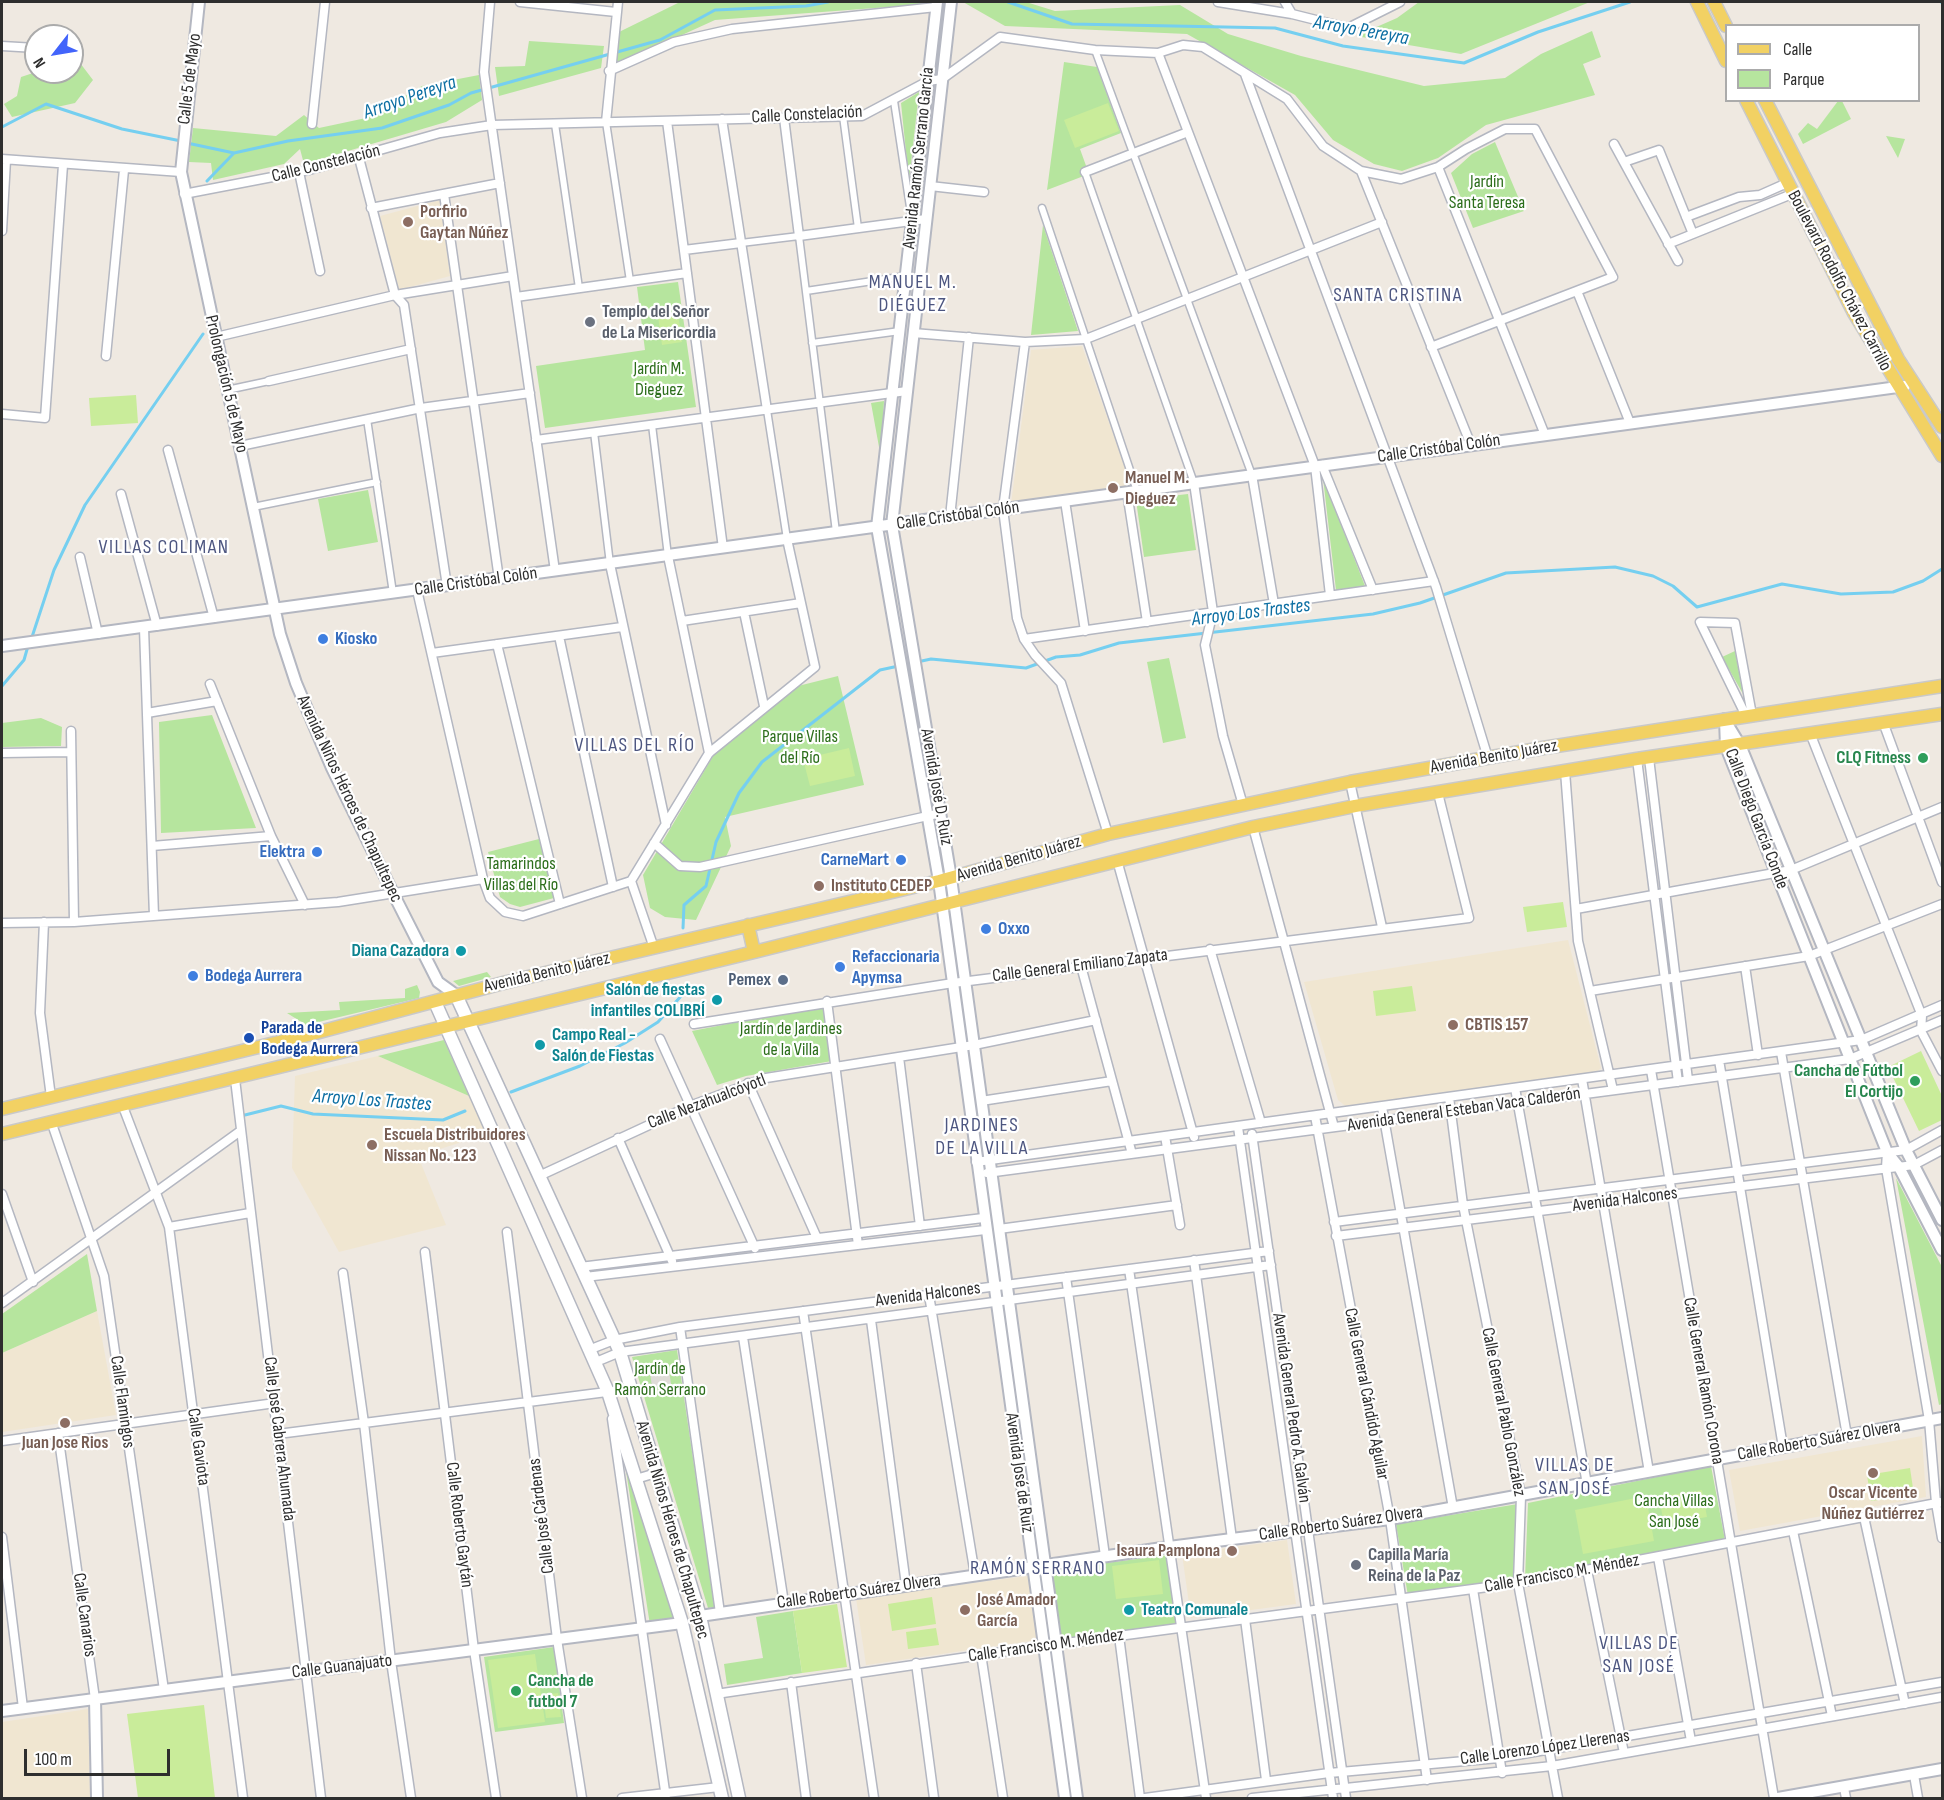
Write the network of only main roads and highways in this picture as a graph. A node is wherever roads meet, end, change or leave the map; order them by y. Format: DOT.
graph roads {
  1 [pos="1697,2"];
  2 [pos="1715,2"];
  3 [pos="1724,20"];
  4 [pos="1725,60"];
  5 [pos="1747,102"];
  6 [pos="1766,102"];
  7 [pos="1942,427"];
  8 [pos="1942,456"];
  9 [pos="1942,686"];
  10 [pos="1942,714"];
  11 [pos="748,925"];
  12 [pos="754,952"];
  13 [pos="456,995"];
  14 [pos="435,1002"];
  15 [pos="468,1021"];
  16 [pos="445,1026"];
  17 [pos="2,1109"];
  18 [pos="2,1134"];
  19 [pos="721,1792"];
  20 [pos="740,1798"];
  1 -- 4 [label="main road"];
  2 -- 3 [label="main road"];
  5 -- 8 [label="main road, Boulevard Rodolfo Chávez Carrillo"];
  6 -- 7 [label="main road, Boulevard Rodolfo Chávez Carrillo"];
  9 -- 11 [label="main road, Avenida Benito Juárez"];
  10 -- 12 [label="main road, Avenida Benito Juárez"];
  11 -- 12 [label="main road"];
  11 -- 13 [label="main road, Avenida Benito Juárez"];
  12 -- 15 [label="main road, Avenida Benito Juárez"];
  13 -- 14 [label="main road, Avenida Benito Juárez"];
  13 -- 15 [label="main road, Avenida Niños Héroes de Chapultepec"];
  14 -- 16 [label="main road, Avenida Niños Héroes de Chapultepec"];
  14 -- 17 [label="main road, Avenida Benito Juárez"];
  15 -- 16 [label="main road, Avenida Benito Juárez"];
  15 -- 20 [label="main road, Avenida Niños Héroes de Chapultepec"];
  16 -- 18 [label="main road, Avenida Benito Juárez"];
  16 -- 19 [label="main road, Avenida Niños Héroes de Chapultepec"];
}
